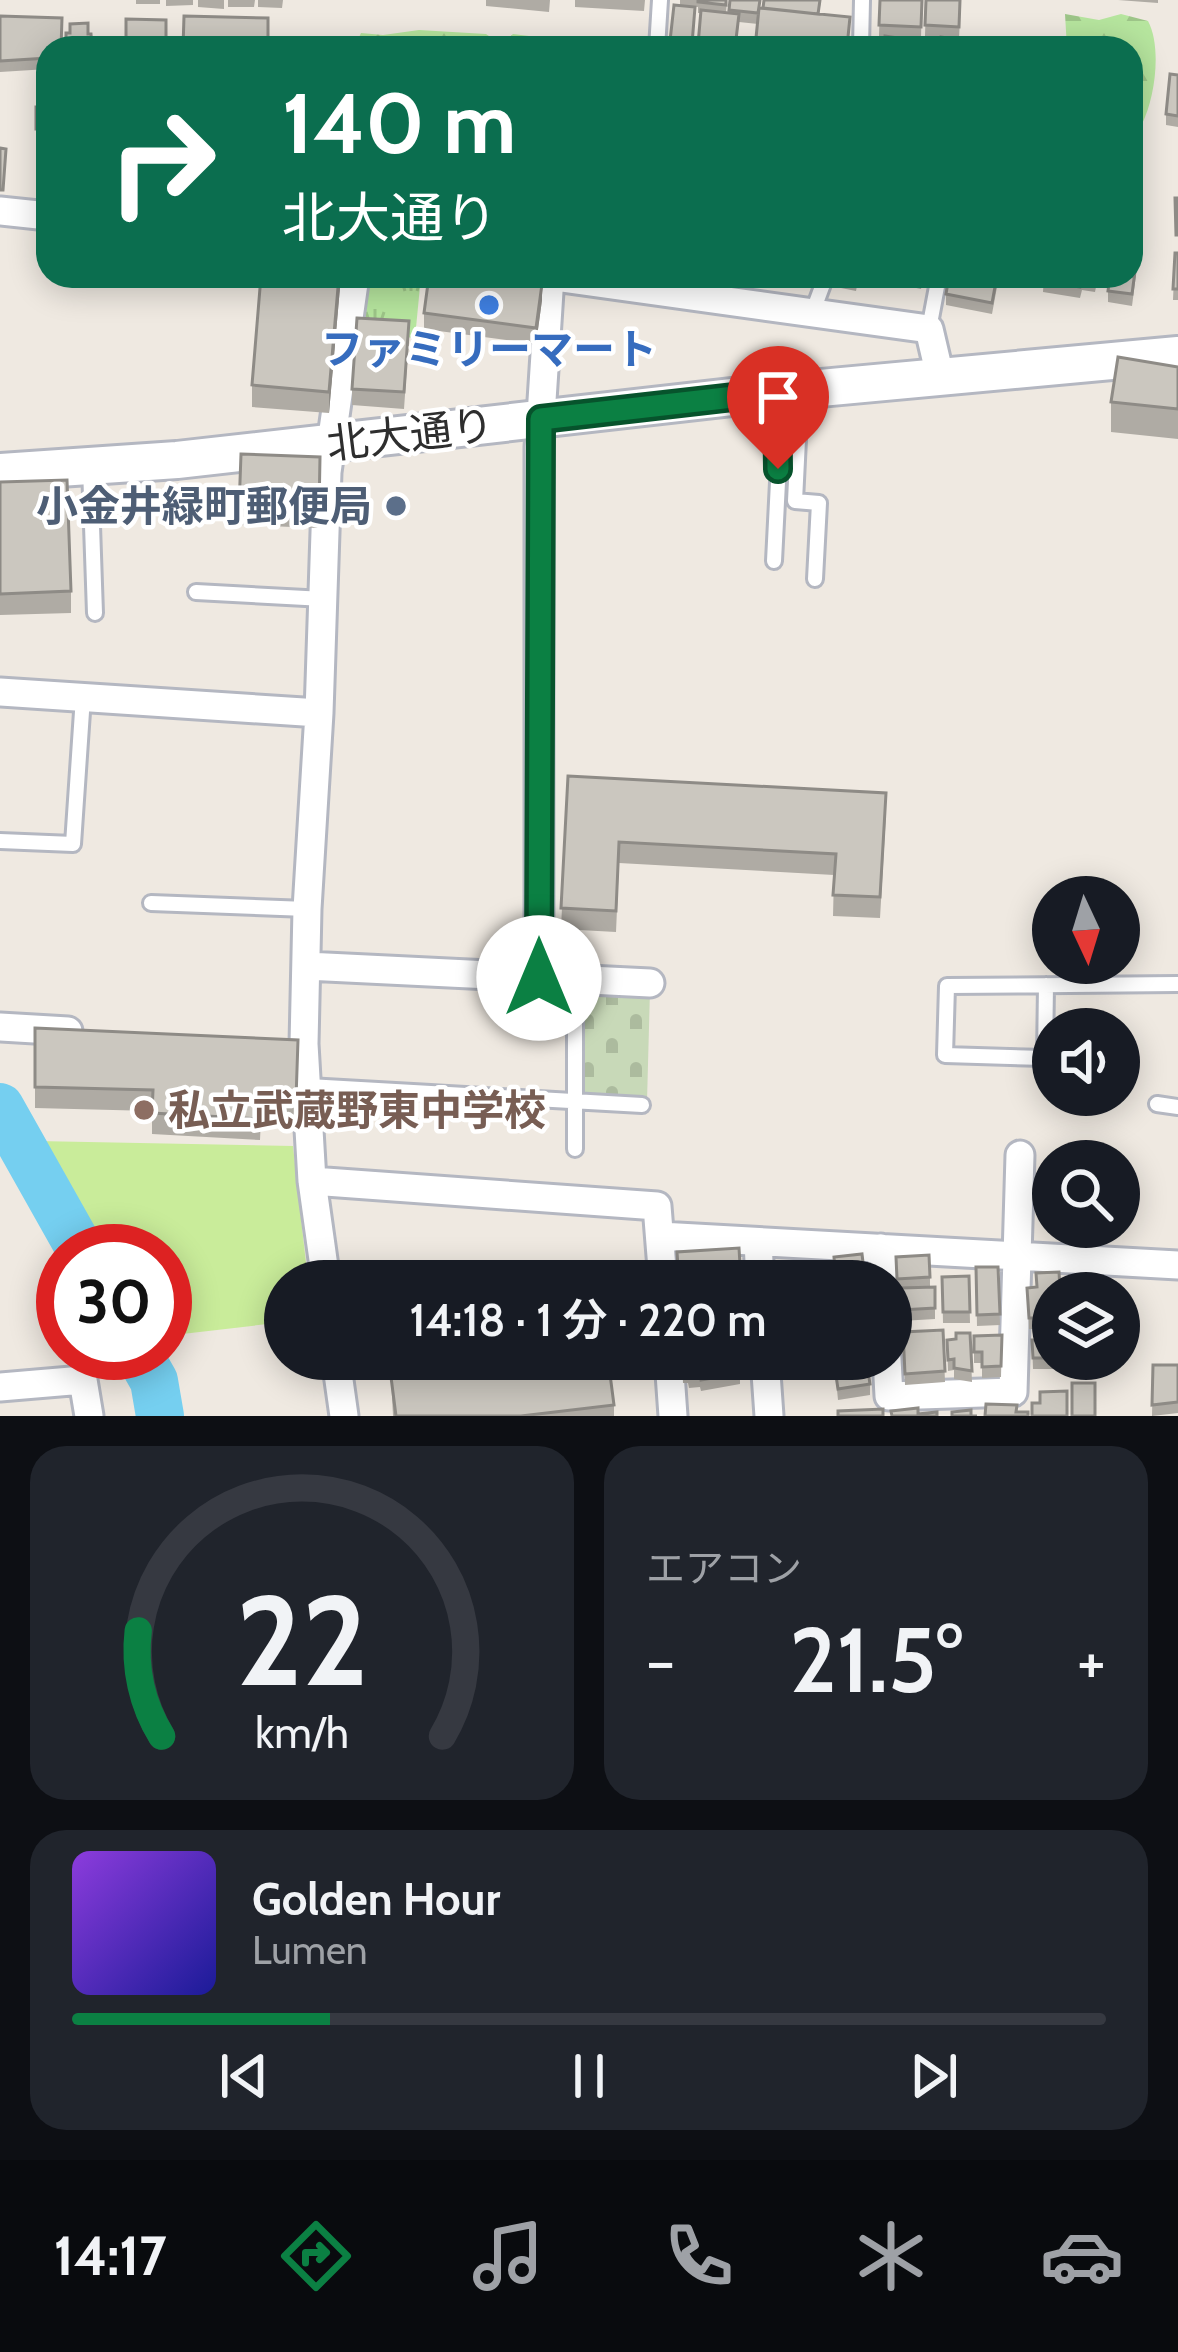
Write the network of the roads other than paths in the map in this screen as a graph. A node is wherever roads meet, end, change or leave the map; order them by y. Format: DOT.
graph roads {
  1 [pos="660,0"];
  2 [pos="862,0"];
  3 [pos="658,36"];
  4 [pos="861,36"];
  5 [pos="0,212"];
  6 [pos="36,215"];
  7 [pos="354,288"];
  8 [pos="548,288"];
  9 [pos="673,288"];
  10 [pos="822,288"];
  11 [pos="937,288"];
  12 [pos="813,311"];
  13 [pos="929,329"];
  14 [pos="1178,355"];
  15 [pos="940,376"];
  16 [pos="787,391"];
  17 [pos="541,419"];
  18 [pos="331,443"];
  19 [pos="90,466"];
  20 [pos="0,472"];
  21 [pos="774,561"];
  22 [pos="815,579"];
  23 [pos="196,592"];
  24 [pos="324,599"];
  25 [pos="95,614"];
  26 [pos="0,692"];
  27 [pos="83,697"];
  28 [pos="320,713"];
  29 [pos="0,841"];
  30 [pos="151,903"];
  31 [pos="307,909"];
  32 [pos="306,966"];
  33 [pos="539,978"];
  34 [pos="575,980"];
  35 [pos="650,983"];
  36 [pos="1178,984"];
  37 [pos="1046,985"];
  38 [pos="0,1027"];
  39 [pos="93,1032"];
  40 [pos="308,1086"];
  41 [pos="576,1100"];
  42 [pos="1157,1104"];
  43 [pos="642,1105"];
  44 [pos="1178,1107"];
  45 [pos="575,1149"];
  46 [pos="1020,1155"];
  47 [pos="313,1180"];
  48 [pos="660,1236"];
  49 [pos="758,1242"];
  50 [pos="881,1248"];
  51 [pos="1018,1255"];
  52 [pos="323,1260"];
  53 [pos="662,1260"];
  54 [pos="759,1260"];
  55 [pos="882,1260"];
  56 [pos="1178,1265"];
  57 [pos="339,1380"];
  58 [pos="671,1380"];
  59 [pos="766,1380"];
  60 [pos="888,1380"];
  61 [pos="0,1388"];
  62 [pos="89,1416"];
  63 [pos="344,1416"];
  64 [pos="674,1416"];
  65 [pos="769,1416"];
  1 -- 3 [label="lane"];
  2 -- 4 [label="lane"];
  5 -- 6 [label="street"];
  7 -- 18 [label="street"];
  8 -- 17 [label="street"];
  9 -- 12 [label="street"];
  10 -- 12 [label="lane"];
  11 -- 13 [label="lane"];
  12 -- 13 [label="street"];
  13 -- 15 [label="street"];
  14 -- 15 [label="street, 北大通り"];
  15 -- 16 [label="street, 北大通り"];
  16 -- 17 [label="street, 北大通り"];
  16 -- 21 [label="lane"];
  16 -- 22 [label="lane"];
  17 -- 18 [label="street, 北大通り"];
  17 -- 33 [label="street"];
  18 -- 19 [label="street, 北大通り"];
  18 -- 24 [label="street"];
  19 -- 20 [label="street, 北大通り"];
  19 -- 25 [label="lane"];
  23 -- 24 [label="lane"];
  24 -- 28 [label="street"];
  26 -- 27 [label="street"];
  27 -- 28 [label="street"];
  27 -- 29 [label="lane"];
  28 -- 31 [label="street"];
  30 -- 31 [label="lane"];
  31 -- 32 [label="street"];
  32 -- 33 [label="street"];
  32 -- 40 [label="street"];
  33 -- 34 [label="street"];
  34 -- 35 [label="street"];
  34 -- 41 [label="lane"];
  36 -- 37 [label="lane"];
  37 -- 37 [label="lane"];
  38 -- 39 [label="street"];
  40 -- 41 [label="lane"];
  40 -- 47 [label="street"];
  41 -- 43 [label="lane"];
  41 -- 45 [label="lane"];
  42 -- 44 [label="lane"];
  46 -- 51 [label="street"];
  47 -- 48 [label="street"];
  47 -- 52 [label="street"];
  48 -- 49 [label="street"];
  48 -- 53 [label="street"];
  49 -- 50 [label="street"];
  49 -- 54 [label="street"];
  50 -- 51 [label="street"];
  50 -- 55 [label="street"];
  51 -- 56 [label="street"];
  51 -- 60 [label="street"];
  57 -- 63 [label="street"];
  58 -- 64 [label="street"];
  59 -- 65 [label="street"];
  61 -- 62 [label="street"];
}
